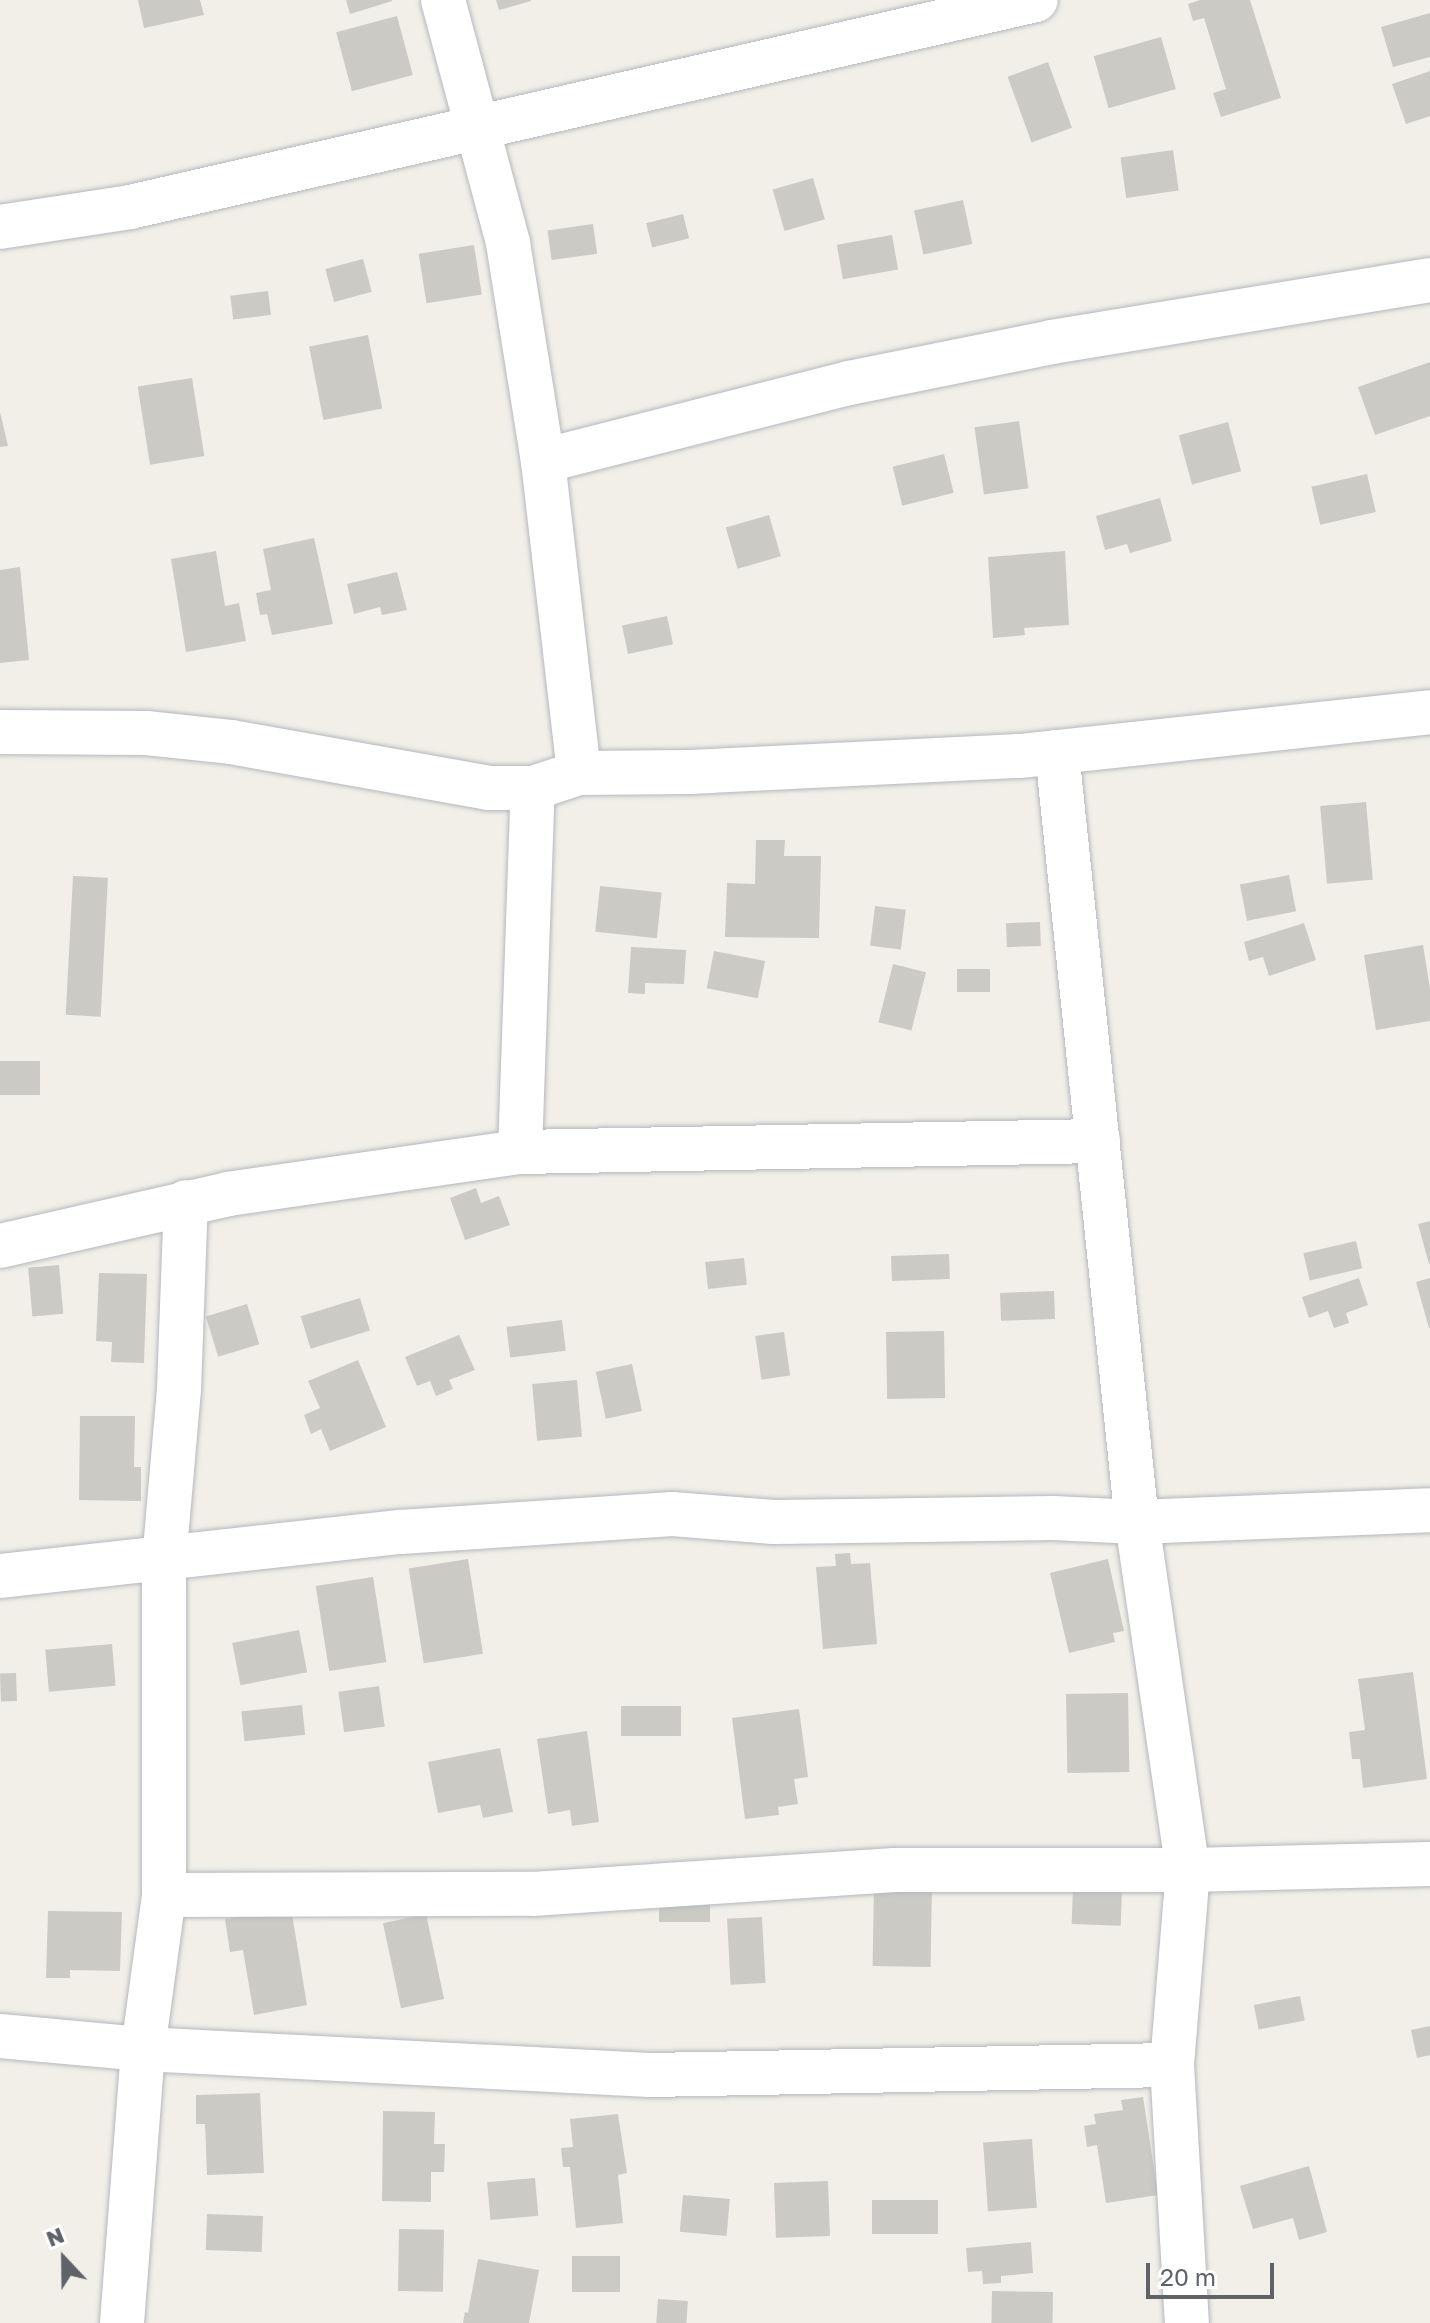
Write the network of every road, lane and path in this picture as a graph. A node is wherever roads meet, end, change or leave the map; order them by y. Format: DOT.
graph roads {
  1 [pos="443,0"];
  2 [pos="1036,0"];
  3 [pos="478,129"];
  4 [pos="0,227"];
  5 [pos="1430,280"];
  6 [pos="543,461"];
  7 [pos="1430,712"];
  8 [pos="0,732"];
  9 [pos="1057,752"];
  10 [pos="579,773"];
  11 [pos="533,788"];
  12 [pos="1098,1141"];
  13 [pos="520,1152"];
  14 [pos="186,1202"];
  15 [pos="0,1246"];
  16 [pos="1430,1510"];
  17 [pos="1137,1522"];
  18 [pos="164,1561"];
  19 [pos="0,1576"];
  20 [pos="1430,1864"];
  21 [pos="1188,1870"];
  22 [pos="164,1895"];
  23 [pos="0,2036"];
  24 [pos="143,2049"];
  25 [pos="1172,2065"];
  26 [pos="122,2323"];
  27 [pos="1187,2323"];
  1 -- 3 [label="street"];
  2 -- 3 [label="street"];
  3 -- 4 [label="street"];
  3 -- 6 [label="street"];
  5 -- 6 [label="street"];
  6 -- 10 [label="street"];
  7 -- 9 [label="street"];
  8 -- 11 [label="street"];
  9 -- 10 [label="street"];
  9 -- 12 [label="street"];
  10 -- 11 [label="street"];
  11 -- 13 [label="street"];
  12 -- 13 [label="street"];
  12 -- 17 [label="street"];
  13 -- 14 [label="street"];
  14 -- 15 [label="street"];
  14 -- 18 [label="street"];
  16 -- 17 [label="street"];
  17 -- 18 [label="street"];
  17 -- 21 [label="street"];
  18 -- 19 [label="street"];
  18 -- 22 [label="street"];
  20 -- 21 [label="street"];
  21 -- 22 [label="street"];
  21 -- 25 [label="street"];
  22 -- 24 [label="street"];
  23 -- 24 [label="street"];
  24 -- 25 [label="street"];
  24 -- 26 [label="street"];
  25 -- 27 [label="street"];
}
